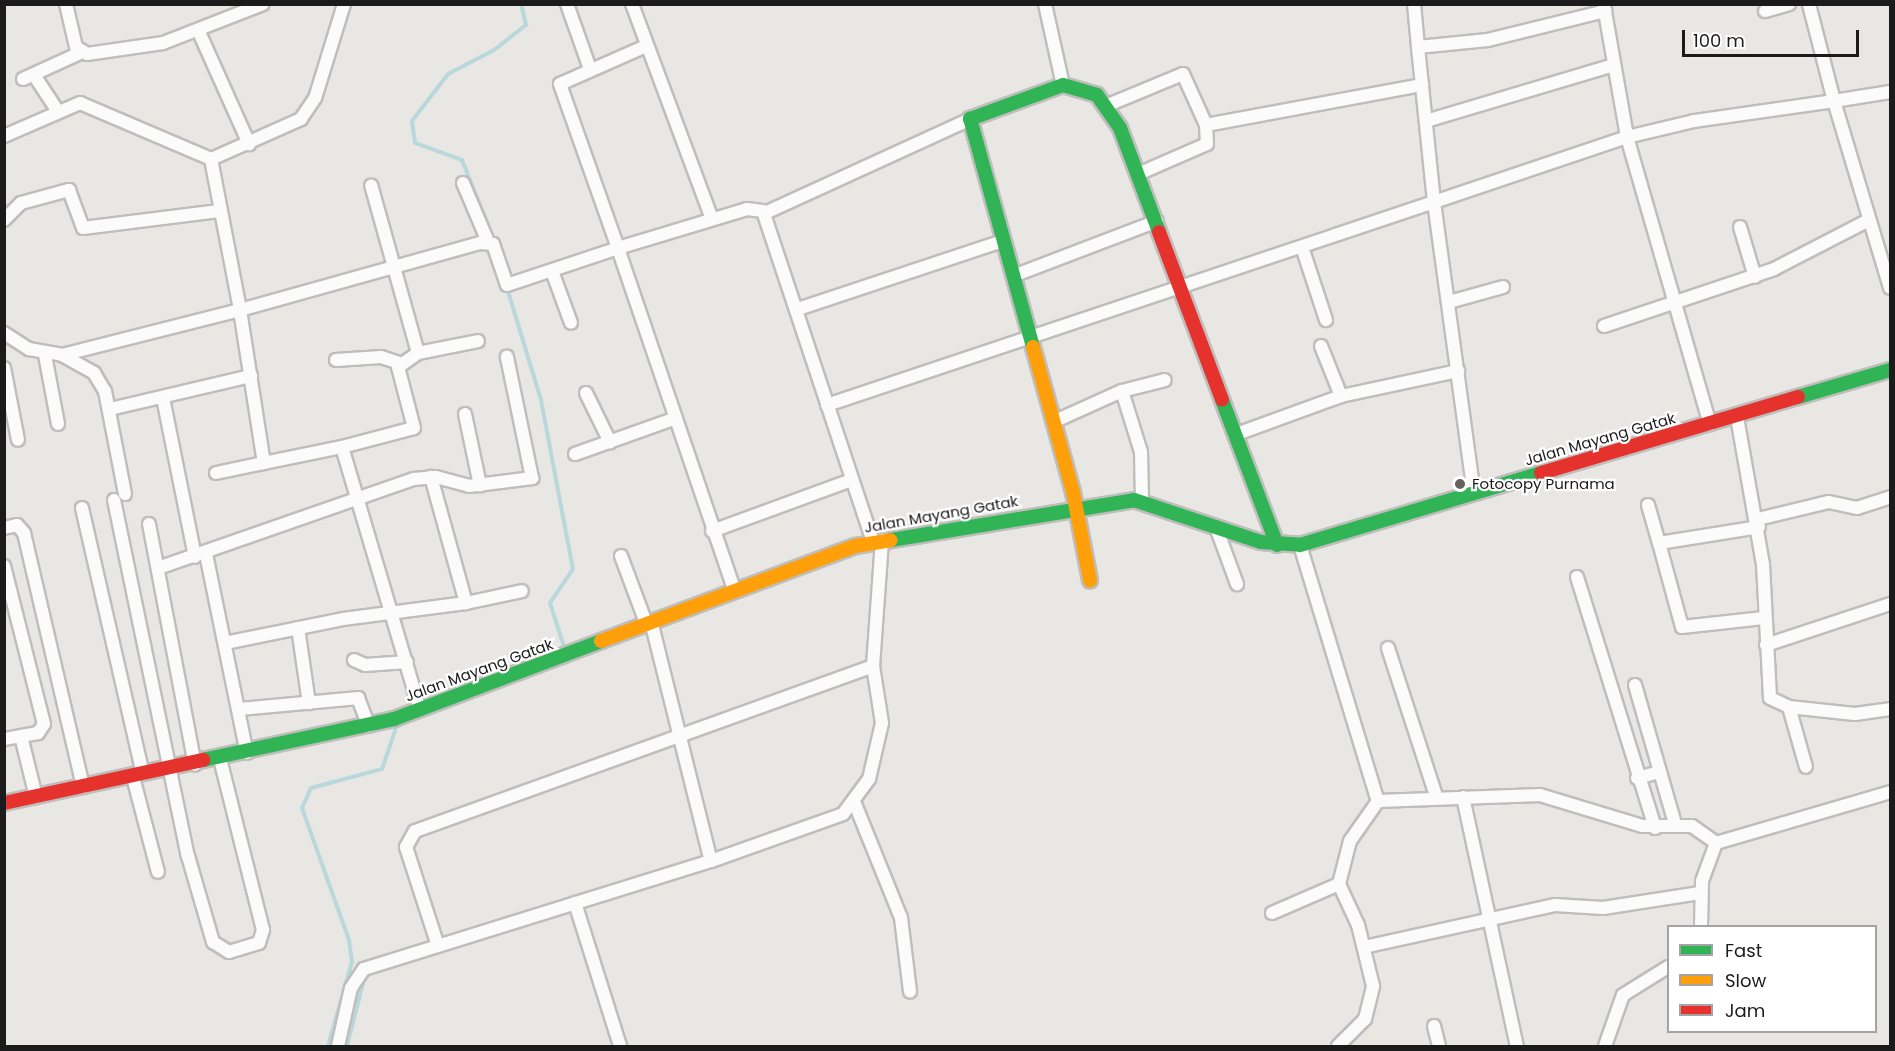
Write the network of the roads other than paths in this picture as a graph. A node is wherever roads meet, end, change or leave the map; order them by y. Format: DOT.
graph roads {
  1 [pos="66,4"];
  2 [pos="263,4"];
  3 [pos="344,4"];
  4 [pos="567,4"];
  5 [pos="632,4"];
  6 [pos="1045,4"];
  7 [pos="1414,4"];
  8 [pos="1789,4"];
  9 [pos="1809,4"];
  10 [pos="1605,8"];
  11 [pos="1766,11"];
  12 [pos="200,32"];
  13 [pos="646,46"];
  14 [pos="1418,47"];
  15 [pos="82,52"];
  16 [pos="1614,65"];
  17 [pos="590,69"];
  18 [pos="1063,85"];
  19 [pos="1422,86"];
  20 [pos="1890,92"];
  21 [pos="1834,101"];
  22 [pos="1108,105"];
  23 [pos="57,110"];
  24 [pos="970,119"];
  25 [pos="1426,121"];
  26 [pos="1206,125"];
  27 [pos="4,136"];
  28 [pos="1627,137"];
  29 [pos="249,144"];
  30 [pos="211,159"];
  31 [pos="1138,174"];
  32 [pos="463,183"];
  33 [pos="371,185"];
  34 [pos="218,201"];
  35 [pos="1434,202"];
  36 [pos="765,213"];
  37 [pos="712,219"];
  38 [pos="4,220"];
  39 [pos="1869,220"];
  40 [pos="1157,221"];
  41 [pos="1740,227"];
  42 [pos="1003,241"];
  43 [pos="488,242"];
  44 [pos="618,248"];
  45 [pos="1302,248"];
  46 [pos="1885,252"];
  47 [pos="397,264"];
  48 [pos="552,271"];
  49 [pos="1013,276"];
  50 [pos="1755,277"];
  51 [pos="1181,287"];
  52 [pos="1503,287"];
  53 [pos="1890,288"];
  54 [pos="1449,302"];
  55 [pos="1675,304"];
  56 [pos="798,309"];
  57 [pos="240,310"];
  58 [pos="1326,320"];
  59 [pos="571,323"];
  60 [pos="1604,326"];
  61 [pos="4,333"];
  62 [pos="1029,339"];
  63 [pos="478,341"];
  64 [pos="1321,346"];
  65 [pos="418,353"];
  66 [pos="45,355"];
  67 [pos="62,355"];
  68 [pos="507,357"];
  69 [pos="336,360"];
  70 [pos="399,363"];
  71 [pos="4,368"];
  72 [pos="1458,370"];
  73 [pos="1890,370"];
  74 [pos="251,376"];
  75 [pos="1165,380"];
  76 [pos="1122,391"];
  77 [pos="586,393"];
  78 [pos="1341,396"];
  79 [pos="163,398"];
  80 [pos="827,405"];
  81 [pos="110,409"];
  82 [pos="465,414"];
  83 [pos="1737,417"];
  84 [pos="676,418"];
  85 [pos="1053,422"];
  86 [pos="58,424"];
  87 [pos="1710,424"];
  88 [pos="1234,435"];
  89 [pos="18,440"];
  90 [pos="610,442"];
  91 [pos="342,447"];
  92 [pos="575,454"];
  93 [pos="264,463"];
  94 [pos="216,473"];
  95 [pos="431,477"];
  96 [pos="851,480"];
  97 [pos="480,485"];
  98 [pos="1474,494"];
  99 [pos="1890,497"];
  100 [pos="358,499"];
  101 [pos="1142,501"];
  102 [pos="1648,505"];
  103 [pos="82,508"];
  104 [pos="1074,508"];
  105 [pos="1758,523"];
  106 [pos="149,524"];
  107 [pos="1216,527"];
  108 [pos="4,528"];
  109 [pos="712,531"];
  110 [pos="877,541"];
  111 [pos="1659,543"];
  112 [pos="1277,545"];
  113 [pos="1300,545"];
  114 [pos="200,556"];
  115 [pos="621,556"];
  116 [pos="4,566"];
  117 [pos="158,568"];
  118 [pos="1577,577"];
  119 [pos="1090,580"];
  120 [pos="1237,584"];
  121 [pos="734,588"];
  122 [pos="522,591"];
  123 [pos="466,603"];
  124 [pos="1890,604"];
  125 [pos="393,615"];
  126 [pos="1764,618"];
  127 [pos="649,622"];
  128 [pos="298,628"];
  129 [pos="225,642"];
  130 [pos="1766,645"];
  131 [pos="1388,648"];
  132 [pos="354,660"];
  133 [pos="406,662"];
  134 [pos="873,666"];
  135 [pos="1635,685"];
  136 [pos="309,703"];
  137 [pos="1789,707"];
  138 [pos="240,709"];
  139 [pos="1890,709"];
  140 [pos="420,710"];
  141 [pos="369,726"];
  142 [pos="679,734"];
  143 [pos="21,736"];
  144 [pos="4,739"];
  145 [pos="247,753"];
  146 [pos="220,759"];
  147 [pos="195,765"];
  148 [pos="1806,767"];
  149 [pos="172,769"];
  150 [pos="1660,772"];
  151 [pos="138,776"];
  152 [pos="1637,778"];
  153 [pos="83,787"];
  154 [pos="1890,792"];
  155 [pos="1436,796"];
  156 [pos="36,797"];
  157 [pos="1462,798"];
  158 [pos="1378,801"];
  159 [pos="4,803"];
  160 [pos="855,804"];
  161 [pos="1675,824"];
  162 [pos="1655,828"];
  163 [pos="1716,843"];
  164 [pos="711,861"];
  165 [pos="158,872"];
  166 [pos="1343,890"];
  167 [pos="1700,893"];
  168 [pos="575,903"];
  169 [pos="1272,913"];
  170 [pos="1491,922"];
  171 [pos="1701,925"];
  172 [pos="438,946"];
  173 [pos="1364,947"];
  174 [pos="1667,968"];
  175 [pos="910,991"];
  176 [pos="1434,1026"];
  177 [pos="338,1047"];
  178 [pos="620,1047"];
  179 [pos="1338,1047"];
  180 [pos="1439,1047"];
  181 [pos="1517,1047"];
  182 [pos="1605,1047"];
  1 -- 15 [label="street"];
  2 -- 12 [label="street"];
  3 -- 29 [label="street"];
  4 -- 17 [label="street"];
  5 -- 13 [label="street"];
  6 -- 18 [label="street"];
  7 -- 14 [label="street"];
  8 -- 11 [label="street"];
  9 -- 21 [label="street"];
  10 -- 14 [label="street"];
  10 -- 16 [label="street"];
  12 -- 15 [label="street"];
  12 -- 29 [label="street"];
  13 -- 17 [label="street"];
  13 -- 37 [label="street"];
  14 -- 19 [label="street"];
  15 -- 23 [label="street"];
  16 -- 25 [label="street"];
  16 -- 28 [label="street"];
  17 -- 44 [label="street"];
  18 -- 22 [label="street"];
  18 -- 24 [label="street"];
  19 -- 25 [label="street"];
  19 -- 26 [label="street"];
  20 -- 21 [label="street"];
  21 -- 28 [label="street"];
  21 -- 39 [label="street"];
  22 -- 26 [label="street"];
  22 -- 31 [label="street"];
  23 -- 27 [label="street"];
  23 -- 30 [label="street"];
  24 -- 36 [label="street"];
  24 -- 42 [label="street"];
  25 -- 35 [label="street"];
  26 -- 31 [label="street"];
  28 -- 35 [label="street"];
  28 -- 55 [label="street"];
  29 -- 30 [label="street"];
  30 -- 34 [label="street"];
  31 -- 40 [label="street"];
  32 -- 43 [label="street"];
  33 -- 47 [label="street"];
  34 -- 38 [label="street"];
  34 -- 57 [label="street"];
  35 -- 45 [label="street"];
  35 -- 54 [label="street"];
  36 -- 37 [label="street"];
  36 -- 56 [label="street"];
  37 -- 44 [label="street"];
  39 -- 46 [label="street"];
  39 -- 50 [label="street"];
  40 -- 49 [label="street"];
  40 -- 51 [label="street"];
  41 -- 50 [label="street"];
  42 -- 49 [label="street"];
  42 -- 56 [label="street"];
  43 -- 47 [label="street"];
  43 -- 48 [label="street"];
  44 -- 48 [label="street"];
  44 -- 84 [label="street"];
  45 -- 51 [label="street"];
  45 -- 58 [label="street"];
  46 -- 53 [label="street"];
  47 -- 57 [label="street"];
  47 -- 65 [label="street"];
  48 -- 59 [label="street"];
  49 -- 62 [label="street"];
  50 -- 55 [label="street"];
  51 -- 62 [label="street"];
  51 -- 88 [label="street"];
  52 -- 54 [label="street"];
  54 -- 72 [label="street"];
  55 -- 60 [label="street"];
  55 -- 87 [label="street"];
  56 -- 80 [label="street"];
  57 -- 67 [label="street"];
  57 -- 74 [label="street"];
  61 -- 66 [label="street"];
  62 -- 80 [label="street"];
  62 -- 85 [label="street"];
  63 -- 65 [label="street"];
  64 -- 78 [label="street"];
  65 -- 70 [label="street"];
  66 -- 67 [label="street"];
  66 -- 86 [label="street"];
  67 -- 81 [label="street"];
  68 -- 97 [label="street"];
  69 -- 70 [label="street"];
  70 -- 91 [label="street"];
  71 -- 89 [label="street"];
  72 -- 78 [label="street"];
  72 -- 98 [label="street"];
  73 -- 83 [label="street, Jalan Mayang Gatak"];
  74 -- 79 [label="street"];
  74 -- 93 [label="street"];
  75 -- 76 [label="street"];
  76 -- 85 [label="street"];
  76 -- 101 [label="street"];
  77 -- 90 [label="street"];
  78 -- 88 [label="street"];
  79 -- 81 [label="street"];
  79 -- 114 [label="street"];
  80 -- 96 [label="street"];
  81 -- 149 [label="street"];
  82 -- 97 [label="street"];
  83 -- 87 [label="street, Jalan Mayang Gatak"];
  83 -- 105 [label="street"];
  84 -- 90 [label="street"];
  84 -- 109 [label="street"];
  85 -- 104 [label="street"];
  87 -- 98 [label="street, Jalan Mayang Gatak"];
  88 -- 112 [label="street"];
  90 -- 92 [label="street"];
  91 -- 93 [label="street"];
  91 -- 100 [label="street"];
  93 -- 94 [label="street"];
  95 -- 97 [label="street"];
  95 -- 100 [label="street"];
  95 -- 123 [label="street"];
  96 -- 109 [label="street"];
  96 -- 110 [label="street"];
  98 -- 113 [label="street, Jalan Mayang Gatak"];
  99 -- 105 [label="street"];
  100 -- 114 [label="street"];
  100 -- 125 [label="street"];
  101 -- 104 [label="street, Jalan Mayang Gatak"];
  101 -- 107 [label="street, Jalan Mayang Gatak"];
  102 -- 111 [label="street"];
  103 -- 151 [label="street"];
  104 -- 110 [label="street, Jalan Mayang Gatak"];
  104 -- 119 [label="street"];
  105 -- 111 [label="street"];
  105 -- 126 [label="street"];
  106 -- 117 [label="street"];
  107 -- 112 [label="street, Jalan Mayang Gatak"];
  107 -- 120 [label="street"];
  108 -- 153 [label="street"];
  109 -- 121 [label="street"];
  110 -- 121 [label="street, Jalan Mayang Gatak"];
  110 -- 134 [label="street"];
  111 -- 126 [label="street"];
  112 -- 113 [label="street, Jalan Mayang Gatak"];
  113 -- 158 [label="street"];
  114 -- 117 [label="street"];
  114 -- 129 [label="street"];
  115 -- 127 [label="street"];
  116 -- 143 [label="street"];
  117 -- 147 [label="street"];
  118 -- 152 [label="street"];
  121 -- 127 [label="street, Jalan Mayang Gatak"];
  122 -- 123 [label="street"];
  123 -- 125 [label="street"];
  124 -- 130 [label="street"];
  125 -- 128 [label="street"];
  125 -- 133 [label="street"];
  126 -- 130 [label="street"];
  127 -- 140 [label="street, Jalan Mayang Gatak"];
  127 -- 142 [label="street"];
  128 -- 129 [label="street"];
  128 -- 136 [label="street"];
  129 -- 138 [label="street"];
  130 -- 137 [label="street"];
  131 -- 155 [label="street"];
  132 -- 133 [label="street"];
  133 -- 140 [label="street"];
  134 -- 142 [label="street"];
  134 -- 160 [label="street"];
  135 -- 150 [label="street"];
  136 -- 138 [label="street"];
  136 -- 141 [label="street"];
  137 -- 139 [label="street"];
  137 -- 148 [label="street"];
  138 -- 145 [label="street"];
  140 -- 141 [label="street, Jalan Mayang Gatak"];
  141 -- 145 [label="street, Jalan Mayang Gatak"];
  142 -- 164 [label="street"];
  142 -- 172 [label="street"];
  143 -- 144 [label="street"];
  143 -- 156 [label="street"];
  145 -- 146 [label="street, Jalan Mayang Gatak"];
  146 -- 147 [label="street, Jalan Mayang Gatak"];
  146 -- 149 [label="street"];
  147 -- 149 [label="street, Jalan Mayang Gatak"];
  149 -- 151 [label="street, Jalan Mayang Gatak"];
  150 -- 152 [label="street"];
  150 -- 161 [label="street"];
  151 -- 153 [label="street, Jalan Mayang Gatak"];
  151 -- 165 [label="street"];
  152 -- 162 [label="street"];
  153 -- 156 [label="street, Jalan Mayang Gatak"];
  154 -- 163 [label="street"];
  155 -- 157 [label="street"];
  155 -- 158 [label="street"];
  156 -- 159 [label="street, Jalan Mayang Gatak"];
  157 -- 162 [label="street"];
  157 -- 170 [label="street"];
  158 -- 166 [label="street"];
  160 -- 164 [label="street"];
  160 -- 175 [label="street"];
  161 -- 162 [label="street"];
  161 -- 163 [label="street"];
  163 -- 167 [label="street"];
  164 -- 168 [label="street"];
  166 -- 169 [label="street"];
  166 -- 173 [label="street"];
  167 -- 170 [label="street"];
  167 -- 171 [label="street"];
  168 -- 172 [label="street"];
  168 -- 178 [label="street"];
  170 -- 173 [label="street"];
  170 -- 181 [label="street"];
  172 -- 177 [label="street"];
  173 -- 179 [label="street"];
  174 -- 182 [label="street"];
  176 -- 180 [label="street"];
}
